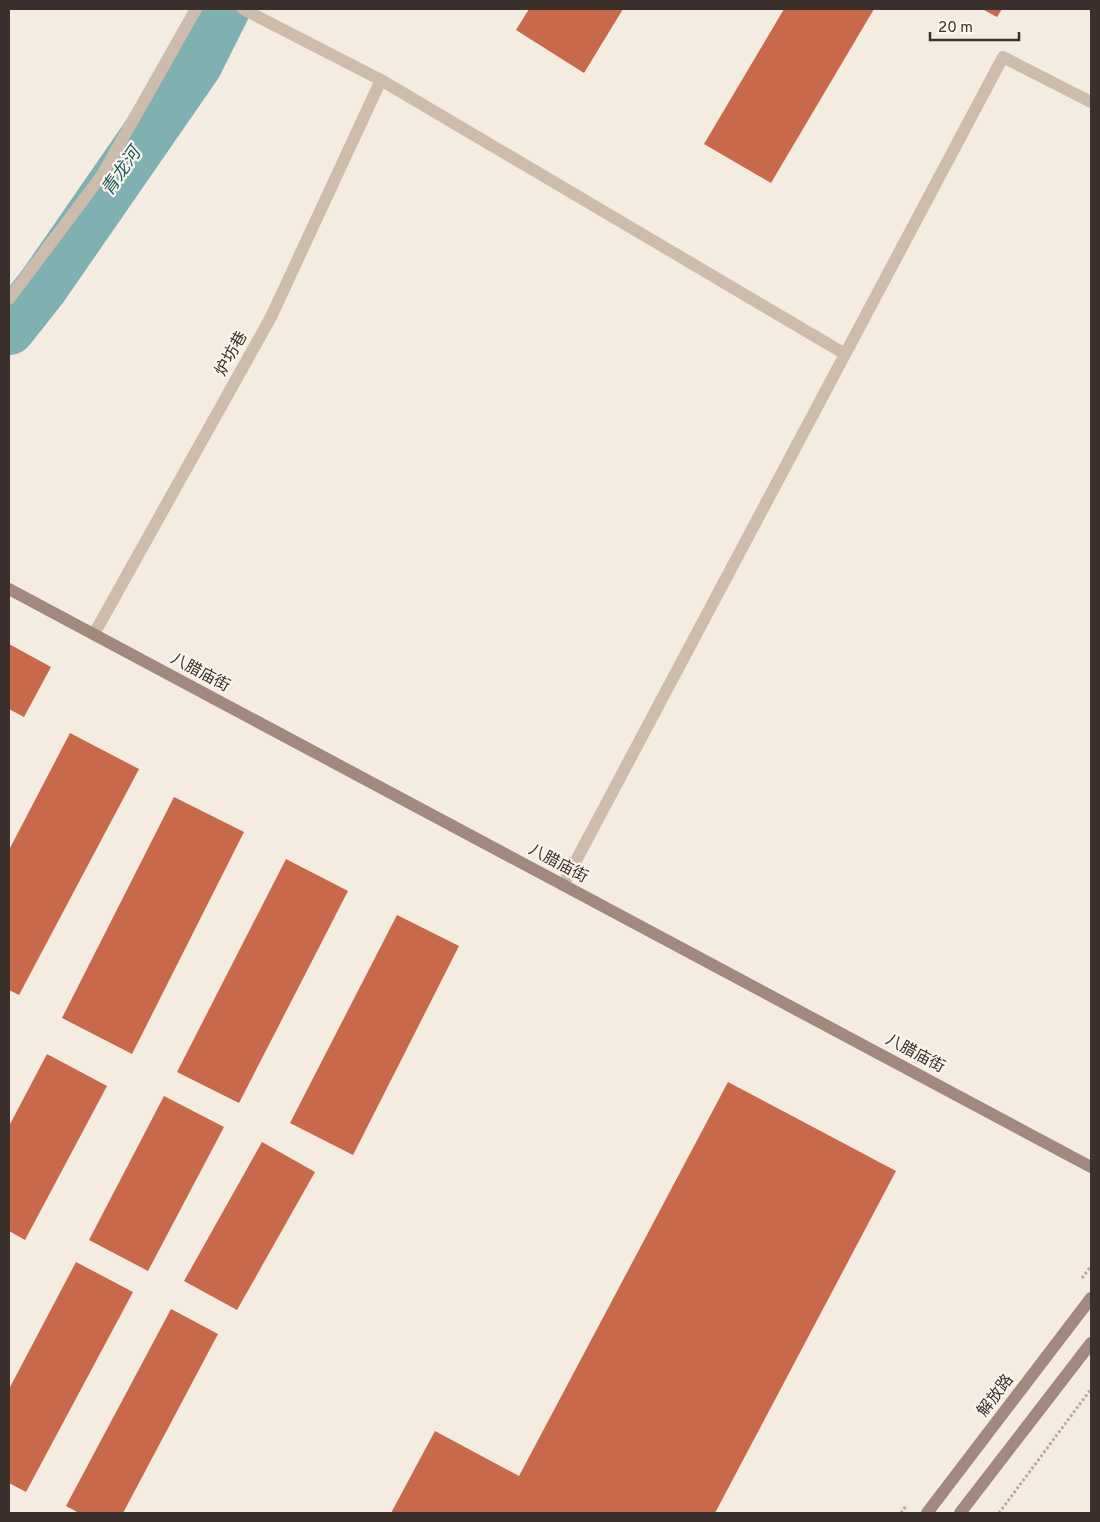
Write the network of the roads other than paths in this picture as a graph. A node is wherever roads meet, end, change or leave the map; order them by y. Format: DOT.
graph roads {
  1 [pos="196,9"];
  2 [pos="245,10"];
  3 [pos="381,80"];
  4 [pos="1091,102"];
  5 [pos="9,298"];
  6 [pos="845,354"];
  7 [pos="9,589"];
  8 [pos="94,634"];
  9 [pos="563,885"];
  10 [pos="1091,1167"];
  11 [pos="1091,1298"];
  12 [pos="1091,1344"];
  13 [pos="927,1513"];
  14 [pos="960,1513"];
  1 -- 5 [label="street"];
  2 -- 3 [label="street"];
  3 -- 6 [label="street"];
  3 -- 8 [label="street, 炉坊巷"];
  4 -- 6 [label="street"];
  6 -- 9 [label="street"];
  7 -- 8 [label="street, 八腊庙街"];
  8 -- 9 [label="street, 八腊庙街"];
  9 -- 10 [label="street, 八腊庙街"];
  11 -- 13 [label="street, 解放路"];
  12 -- 14 [label="street"];
}
